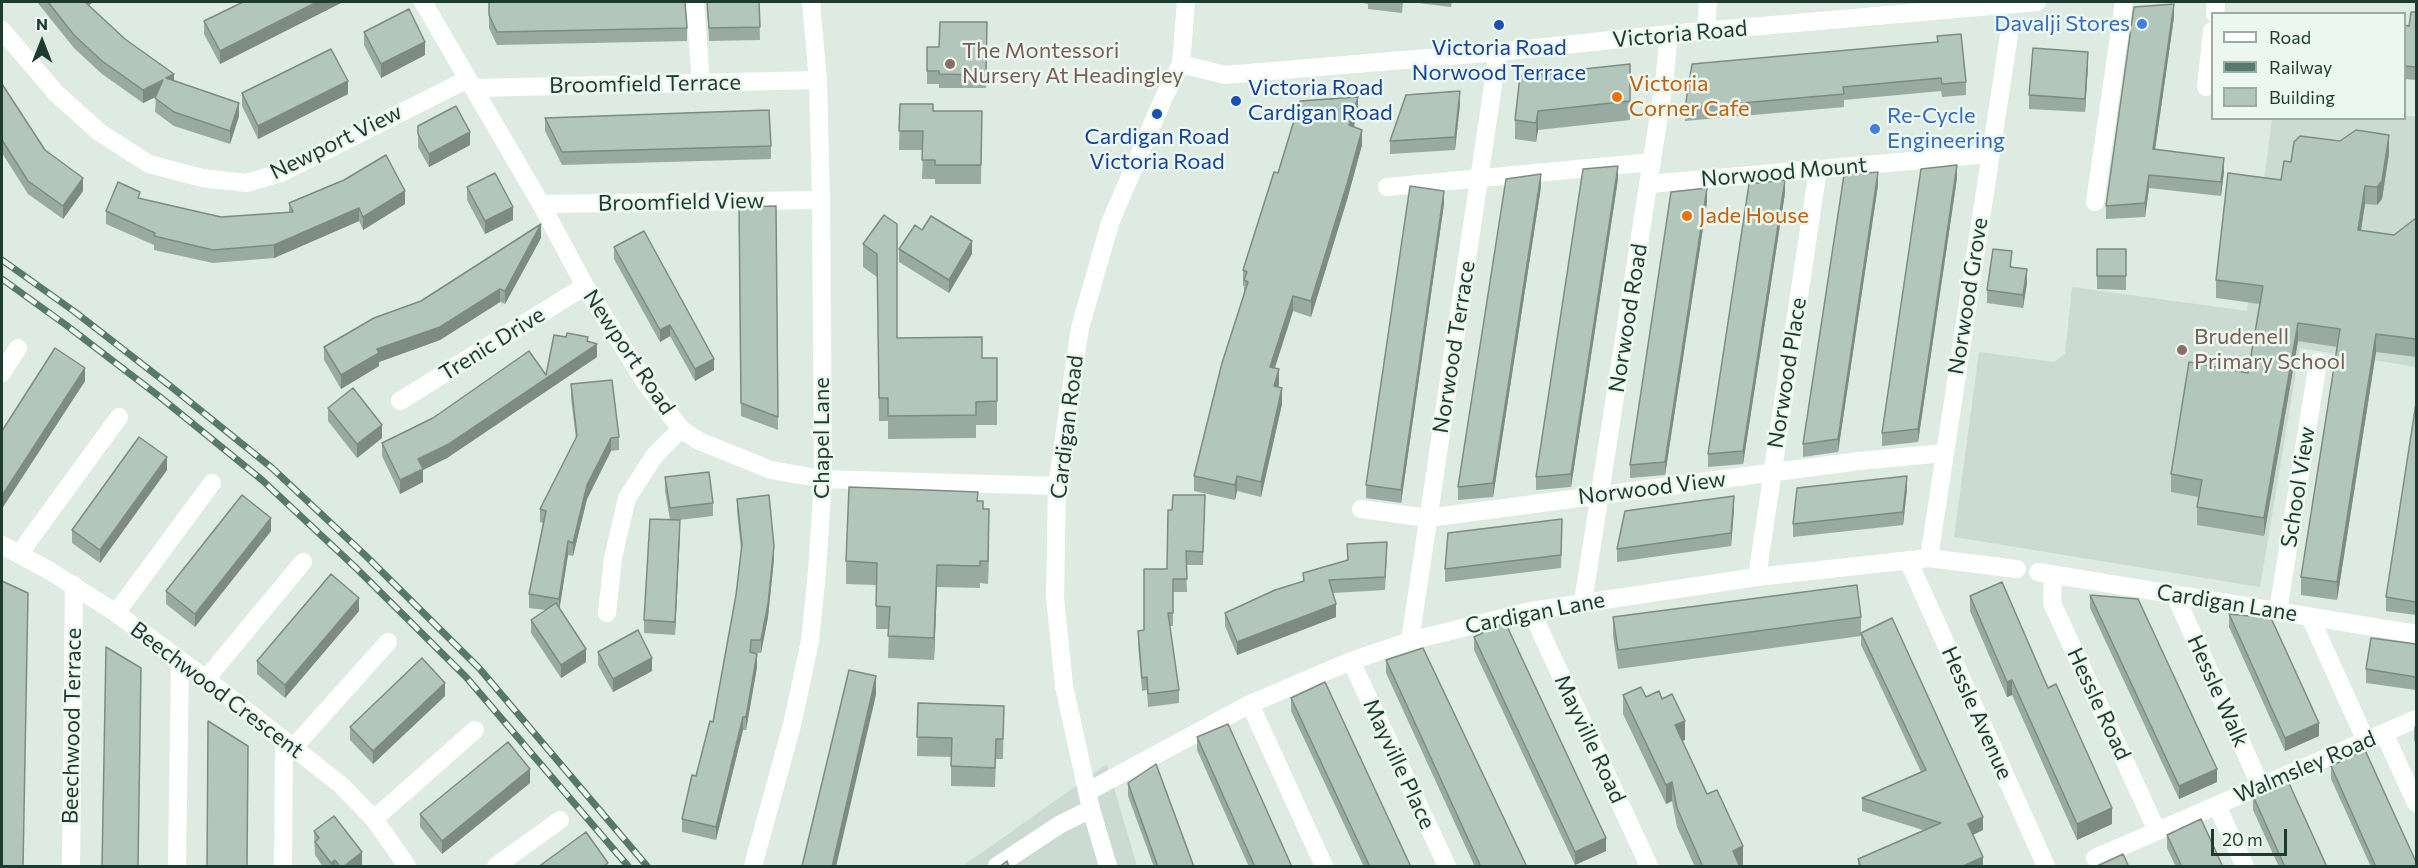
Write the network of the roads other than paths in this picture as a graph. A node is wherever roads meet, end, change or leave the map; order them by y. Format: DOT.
graph roads {
  1 [pos="423,2"];
  2 [pos="694,2"];
  3 [pos="811,2"];
  4 [pos="1186,2"];
  5 [pos="1708,2"];
  6 [pos="2037,2"];
  7 [pos="2124,2"];
  8 [pos="2,30"];
  9 [pos="1706,31"];
  10 [pos="1670,34"];
  11 [pos="2009,35"];
  12 [pos="2211,40"];
  13 [pos="1498,52"];
  14 [pos="1181,64"];
  15 [pos="818,80"];
  16 [pos="471,83"];
  17 [pos="701,83"];
  18 [pos="2206,87"];
  19 [pos="1990,154"];
  20 [pos="1652,162"];
  21 [pos="1818,169"];
  22 [pos="1479,178"];
  23 [pos="1649,184"];
  24 [pos="1387,187"];
  25 [pos="821,200"];
  26 [pos="2096,202"];
  27 [pos="541,204"];
  28 [pos="585,286"];
  29 [pos="18,348"];
  30 [pos="2318,362"];
  31 [pos="2,373"];
  32 [pos="400,401"];
  33 [pos="119,417"];
  34 [pos="681,429"];
  35 [pos="1944,453"];
  36 [pos="1772,472"];
  37 [pos="823,478"];
  38 [pos="212,483"];
  39 [pos="1057,486"];
  40 [pos="1600,495"];
  41 [pos="1361,509"];
  42 [pos="1428,518"];
  43 [pos="2,545"];
  44 [pos="19,554"];
  45 [pos="1929,558"];
  46 [pos="1908,560"];
  47 [pos="303,562"];
  48 [pos="2017,569"];
  49 [pos="2046,574"];
  50 [pos="1757,577"];
  51 [pos="74,585"];
  52 [pos="2175,595"];
  53 [pos="1583,602"];
  54 [pos="1531,611"];
  55 [pos="2278,611"];
  56 [pos="116,613"];
  57 [pos="607,613"];
  58 [pos="2310,617"];
  59 [pos="2416,634"];
  60 [pos="388,642"];
  61 [pos="1410,642"];
  62 [pos="180,660"];
  63 [pos="1351,661"];
  64 [pos="206,679"];
  65 [pos="1250,704"];
  66 [pos="2416,719"];
  67 [pos="475,730"];
  68 [pos="2384,733"];
  69 [pos="2366,741"];
  70 [pos="289,745"];
  71 [pos="2261,787"];
  72 [pos="1089,801"];
  73 [pos="2416,803"];
  74 [pos="2217,806"];
  75 [pos="374,819"];
  76 [pos="560,820"];
  77 [pos="2157,831"];
  78 [pos="2096,858"];
  79 [pos="1644,865"];
  80 [pos="71,867"];
  81 [pos="177,867"];
  82 [pos="283,867"];
  83 [pos="406,867"];
  84 [pos="496,867"];
  85 [pos="753,867"];
  86 [pos="997,867"];
  87 [pos="1108,867"];
  88 [pos="1324,867"];
  89 [pos="1447,867"];
  90 [pos="2046,867"];
  91 [pos="2245,867"];
  1 -- 16 [label="street, Newport Road"];
  2 -- 17 [label="street"];
  3 -- 15 [label="street, Chapel Lane"];
  4 -- 14 [label="street, Cardigan Road"];
  5 -- 9 [label="street"];
  6 -- 9 [label="street, Victoria Road"];
  7 -- 26 [label="street"];
  8 -- 16 [label="street, Newport View"];
  9 -- 10 [label="street, Victoria Road"];
  10 -- 13 [label="street, Victoria Road"];
  10 -- 20 [label="street, Norwood Road"];
  11 -- 19 [label="street, Norwood Grove"];
  12 -- 18 [label="street"];
  13 -- 14 [label="street, Victoria Road"];
  13 -- 22 [label="street, Norwood Terrace"];
  14 -- 39 [label="street, Cardigan Road"];
  15 -- 17 [label="street, Broomfield Terrace"];
  15 -- 25 [label="street, Chapel Lane"];
  16 -- 17 [label="street, Broomfield Terrace"];
  16 -- 27 [label="street, Newport Road"];
  19 -- 21 [label="street, Norwood Mount"];
  19 -- 35 [label="street, Norwood Grove"];
  20 -- 22 [label="street"];
  20 -- 23 [label="street, Norwood Road"];
  21 -- 23 [label="street, Norwood Mount"];
  21 -- 36 [label="street, Norwood Place"];
  22 -- 24 [label="street"];
  22 -- 42 [label="street, Norwood Terrace"];
  23 -- 40 [label="street, Norwood Road"];
  25 -- 27 [label="street, Broomfield View"];
  25 -- 37 [label="street, Chapel Lane"];
  27 -- 28 [label="street, Newport Road"];
  28 -- 32 [label="street, Trenic Drive"];
  28 -- 34 [label="street, Newport Road"];
  29 -- 31 [label="street"];
  30 -- 55 [label="street, School View"];
  33 -- 44 [label="street"];
  34 -- 37 [label="street, Newport Road"];
  34 -- 57 [label="street"];
  35 -- 36 [label="street, Norwood View"];
  35 -- 45 [label="street, Norwood Grove"];
  36 -- 40 [label="street, Norwood View"];
  36 -- 50 [label="street, Norwood Place"];
  37 -- 39 [label="street, Newport Road"];
  37 -- 85 [label="street, Chapel Lane"];
  38 -- 56 [label="street"];
  39 -- 72 [label="street, Cardigan Road"];
  40 -- 42 [label="street, Norwood View"];
  40 -- 53 [label="street, Norwood Road"];
  41 -- 42 [label="street, Norwood View"];
  42 -- 61 [label="street, Norwood Terrace"];
  43 -- 44 [label="street, Beechwood Crescent"];
  44 -- 51 [label="street, Beechwood Crescent"];
  45 -- 46 [label="street, Cardigan Lane"];
  45 -- 48 [label="street, Cardigan Lane"];
  46 -- 50 [label="street, Cardigan Lane"];
  46 -- 90 [label="street, Hessle Avenue"];
  47 -- 64 [label="street"];
  49 -- 52 [label="street, Cardigan Lane"];
  49 -- 77 [label="street, Hessle Road"];
  50 -- 53 [label="street, Cardigan Lane"];
  51 -- 56 [label="street, Beechwood Crescent"];
  51 -- 80 [label="street, Beechwood Terrace"];
  52 -- 55 [label="street, Cardigan Lane"];
  52 -- 71 [label="street, Hessle Walk"];
  53 -- 54 [label="street, Cardigan Lane"];
  54 -- 61 [label="street, Cardigan Lane"];
  54 -- 79 [label="street, Mayville Road"];
  55 -- 58 [label="street, Cardigan Lane"];
  56 -- 62 [label="street, Beechwood Crescent"];
  58 -- 59 [label="street, Cardigan Lane"];
  58 -- 69 [label="street"];
  60 -- 70 [label="street"];
  61 -- 63 [label="street, Cardigan Lane"];
  62 -- 64 [label="street, Beechwood Crescent"];
  62 -- 81 [label="street"];
  63 -- 65 [label="street, Cardigan Lane"];
  63 -- 89 [label="street, Mayville Place"];
  64 -- 70 [label="street, Beechwood Crescent"];
  65 -- 72 [label="street, Cardigan Lane"];
  65 -- 88 [label="street"];
  66 -- 68 [label="street, Walmsley Road"];
  67 -- 75 [label="street"];
  68 -- 69 [label="street, Walmsley Road"];
  68 -- 73 [label="street"];
  69 -- 71 [label="street, Walmsley Road"];
  70 -- 75 [label="street, Beechwood Crescent"];
  70 -- 82 [label="street"];
  71 -- 74 [label="street, Walmsley Road"];
  72 -- 86 [label="street, Cardigan Lane"];
  72 -- 87 [label="street, Cardigan Road"];
  74 -- 77 [label="street, Walmsley Road"];
  74 -- 91 [label="street"];
  75 -- 83 [label="street, Beechwood Crescent"];
  76 -- 84 [label="street"];
  77 -- 78 [label="street, Walmsley Road"];
}
